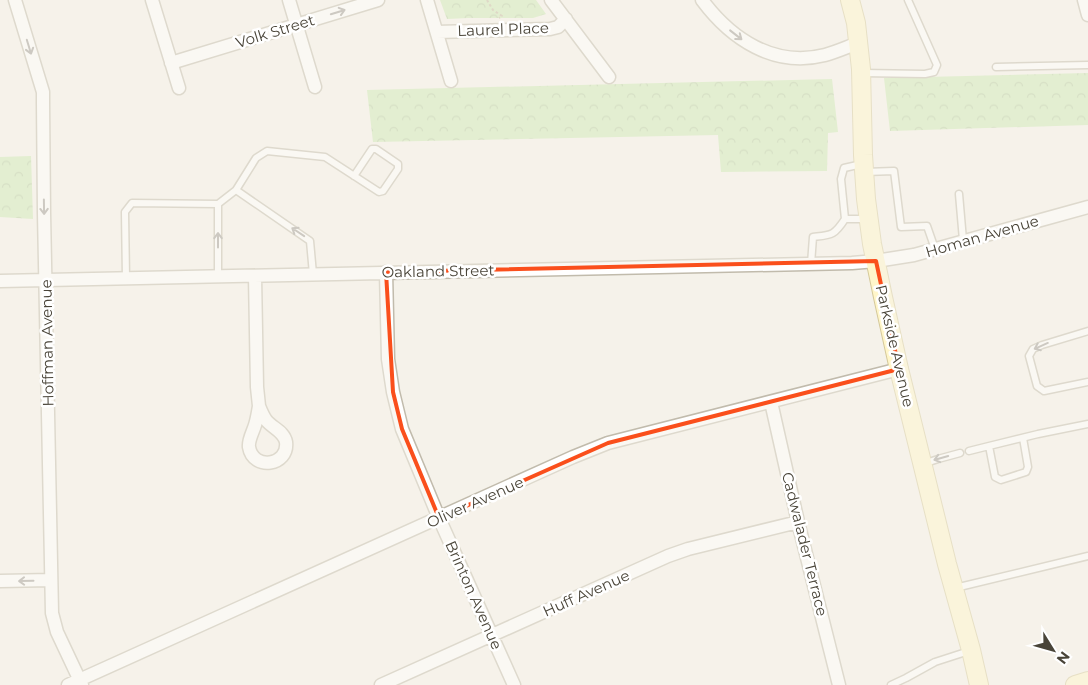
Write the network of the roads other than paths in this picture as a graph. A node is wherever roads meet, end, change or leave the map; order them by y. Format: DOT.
graph roads {
  1 [pos="15,0"];
  2 [pos="152,0"];
  3 [pos="289,0"];
  4 [pos="378,0"];
  5 [pos="428,0"];
  6 [pos="551,0"];
  7 [pos="702,0"];
  8 [pos="850,0"];
  9 [pos="908,0"];
  10 [pos="1084,0"];
  11 [pos="1088,15"];
  12 [pos="566,19"];
  13 [pos="297,25"];
  14 [pos="437,32"];
  15 [pos="858,43"];
  16 [pos="171,63"];
  17 [pos="1088,64"];
  18 [pos="996,67"];
  19 [pos="861,73"];
  20 [pos="609,76"];
  21 [pos="451,81"];
  22 [pos="315,87"];
  23 [pos="179,88"];
  24 [pos="864,168"];
  25 [pos="354,176"];
  26 [pos="236,190"];
  27 [pos="959,194"];
  28 [pos="218,204"];
  29 [pos="1088,207"];
  30 [pos="869,219"];
  31 [pos="845,220"];
  32 [pos="963,240"];
  33 [pos="935,249"];
  34 [pos="876,261"];
  35 [pos="811,264"];
  36 [pos="386,272"];
  37 [pos="313,274"];
  38 [pos="218,276"];
  39 [pos="255,276"];
  40 [pos="126,278"];
  41 [pos="46,279"];
  42 [pos="0,280"];
  43 [pos="1088,331"];
  44 [pos="899,369"];
  45 [pos="1088,382"];
  46 [pos="771,402"];
  47 [pos="259,406"];
  48 [pos="1088,424"];
  49 [pos="1023,438"];
  50 [pos="989,446"];
  51 [pos="969,451"];
  52 [pos="960,453"];
  53 [pos="923,465"];
  54 [pos="439,518"];
  55 [pos="798,522"];
  56 [pos="1088,556"];
  57 [pos="51,580"];
  58 [pos="0,581"];
  59 [pos="953,589"];
  60 [pos="492,635"];
  61 [pos="971,650"];
  62 [pos="1088,681"];
  63 [pos="980,682"];
  64 [pos="76,683"];
  65 [pos="382,685"];
  66 [pos="514,685"];
  67 [pos="840,685"];
  68 [pos="890,685"];
  69 [pos="1075,685"];
  1 -- 41 [label="street, Hoffman Avenue, one-way"];
  2 -- 16 [label="street"];
  3 -- 13 [label="street"];
  13 -- 4 [label="street, Volk Street, one-way"];
  5 -- 14 [label="street"];
  6 -- 12 [label="street, Laurel Place"];
  7 -- 15 [label="street, one-way"];
  8 -- 15 [label="main road, Parkside Avenue"];
  9 -- 19 [label="lane"];
  10 -- 11 [label="street"];
  12 -- 14 [label="street, Laurel Place"];
  12 -- 20 [label="street, Laurel Place"];
  13 -- 16 [label="street, Volk Street"];
  13 -- 22 [label="street"];
  14 -- 21 [label="street"];
  15 -- 19 [label="main road, Parkside Avenue"];
  16 -- 23 [label="street"];
  17 -- 18 [label="lane"];
  19 -- 24 [label="main road, Parkside Avenue"];
  24 -- 30 [label="main road, Parkside Avenue"];
  24 -- 31 [label="lane"];
  24 -- 33 [label="lane"];
  25 -- 25 [label="lane"];
  25 -- 26 [label="lane"];
  26 -- 28 [label="lane"];
  37 -- 26 [label="lane, one-way"];
  27 -- 32 [label="lane"];
  38 -- 28 [label="lane, one-way"];
  28 -- 40 [label="lane"];
  29 -- 32 [label="street, Homan Avenue"];
  30 -- 31 [label="lane"];
  30 -- 34 [label="main road, Parkside Avenue"];
  31 -- 35 [label="lane"];
  32 -- 33 [label="street, Homan Avenue"];
  33 -- 34 [label="street, Homan Avenue"];
  34 -- 35 [label="street, Oakland Street"];
  34 -- 44 [label="main road, Parkside Avenue"];
  35 -- 36 [label="street, Oakland Street"];
  36 -- 37 [label="street, Oakland Street"];
  36 -- 54 [label="street, Brinton Avenue"];
  37 -- 39 [label="street, Oakland Street"];
  38 -- 39 [label="street, Oakland Street"];
  38 -- 40 [label="street, Oakland Street"];
  39 -- 47 [label="street"];
  40 -- 41 [label="street, Oakland Street"];
  41 -- 42 [label="street, Oakland Street"];
  41 -- 57 [label="street, Hoffman Avenue"];
  43 -- 45 [label="lane, one-way"];
  44 -- 46 [label="street, Oliver Avenue"];
  44 -- 53 [label="main road, Parkside Avenue"];
  46 -- 54 [label="street, Oliver Avenue"];
  46 -- 55 [label="street, Cadwalader Terrace"];
  48 -- 49 [label="lane"];
  49 -- 50 [label="lane"];
  49 -- 50 [label="lane"];
  50 -- 51 [label="lane"];
  52 -- 53 [label="lane, one-way"];
  53 -- 59 [label="main road, Parkside Avenue"];
  54 -- 60 [label="street, Brinton Avenue"];
  54 -- 64 [label="street, Oliver Avenue"];
  55 -- 60 [label="street, Huff Avenue"];
  55 -- 67 [label="street, Cadwalader Terrace"];
  56 -- 59 [label="lane"];
  57 -- 58 [label="street, one-way"];
  57 -- 64 [label="street, Hoffman Avenue"];
  59 -- 61 [label="main road, Parkside Avenue"];
  60 -- 65 [label="street, Huff Avenue"];
  60 -- 66 [label="street, Brinton Avenue"];
  61 -- 63 [label="main road, Parkside Avenue"];
  61 -- 68 [label="lane"];
  62 -- 69 [label="main road"];
}
